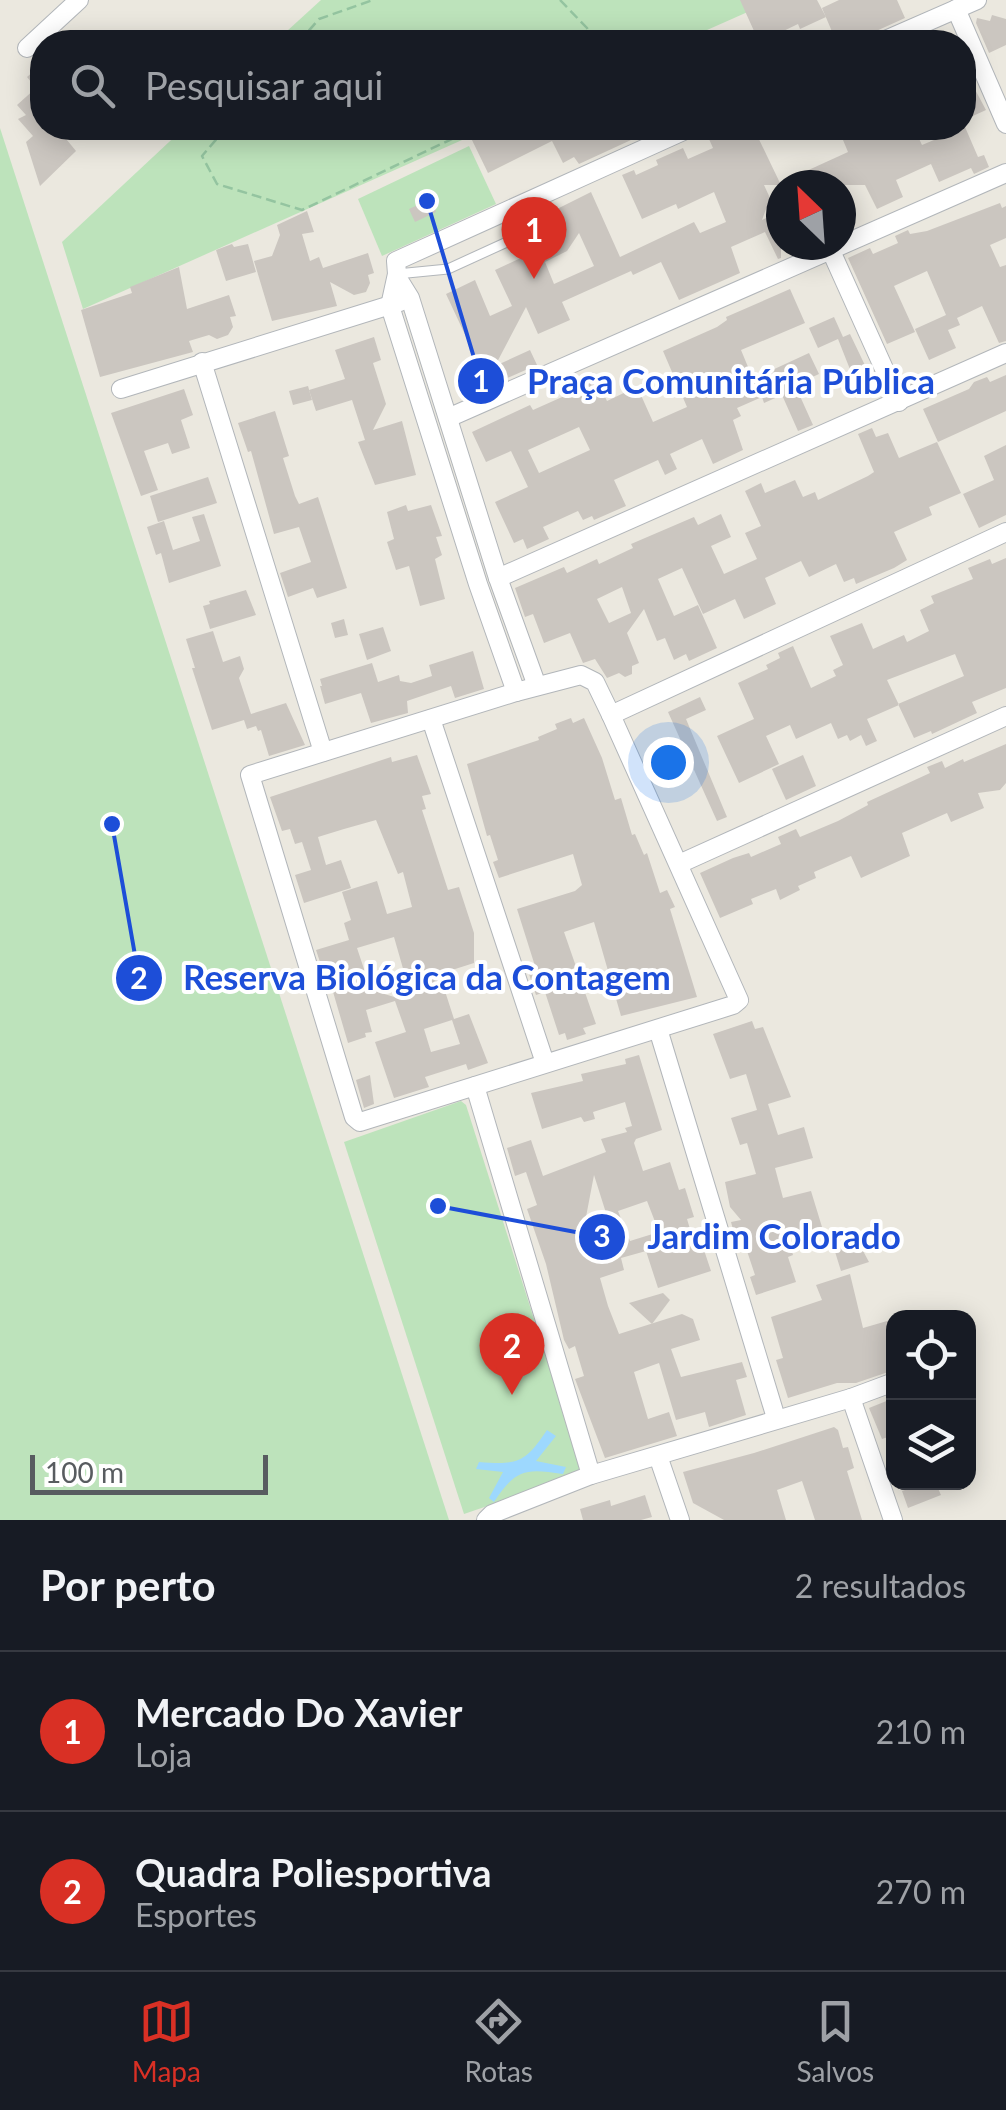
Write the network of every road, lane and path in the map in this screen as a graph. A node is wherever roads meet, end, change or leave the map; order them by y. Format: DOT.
graph roads {
  1 [pos="79,0"];
  2 [pos="374,0"];
  3 [pos="560,0"];
  4 [pos="977,0"];
  5 [pos="956,9"];
  6 [pos="46,30"];
  7 [pos="309,30"];
  8 [pos="588,30"];
  9 [pos="908,30"];
  10 [pos="965,30"];
  11 [pos="30,44"];
  12 [pos="26,48"];
  13 [pos="976,55"];
  14 [pos="1006,124"];
  15 [pos="216,140"];
  16 [pos="450,140"];
  17 [pos="663,140"];
  18 [pos="1006,173"];
  19 [pos="520,236"];
  20 [pos="856,239"];
  21 [pos="809,260"];
  22 [pos="834,260"];
  23 [pos="397,276"];
  24 [pos="410,298"];
  25 [pos="390,306"];
  26 [pos="1006,353"];
  27 [pos="202,362"];
  28 [pos="122,389"];
  29 [pos="898,402"];
  30 [pos="448,418"];
  31 [pos="479,516"];
  32 [pos="459,523"];
  33 [pos="1006,532"];
  34 [pos="498,578"];
  35 [pos="537,686"];
  36 [pos="516,692"];
  37 [pos="611,714"];
  38 [pos="1006,716"];
  39 [pos="431,719"];
  40 [pos="323,752"];
  41 [pos="678,864"];
  42 [pos="658,1030"];
  43 [pos="545,1063"];
  44 [pos="474,1086"];
  45 [pos="886,1385"];
  46 [pos="851,1398"];
  47 [pos="776,1418"];
  48 [pos="658,1456"];
  49 [pos="591,1475"];
  50 [pos="486,1520"];
  51 [pos="680,1520"];
  52 [pos="893,1520"];
  1 -- 6 [label="street"];
  2 -- 7 [label="path"];
  3 -- 8 [label="path"];
  4 -- 5 [label="street"];
  5 -- 9 [label="street"];
  5 -- 10 [label="street"];
  11 -- 12 [label="street"];
  13 -- 14 [label="street"];
  15 -- 16 [label="path"];
  17 -- 23 [label="street"];
  18 -- 20 [label="street"];
  19 -- 23 [label="lane"];
  21 -- 30 [label="street"];
  22 -- 29 [label="street"];
  23 -- 24 [label="street"];
  23 -- 25 [label="street"];
  24 -- 25 [label="street"];
  24 -- 30 [label="street"];
  25 -- 27 [label="street"];
  25 -- 32 [label="street"];
  26 -- 29 [label="street"];
  27 -- 28 [label="street"];
  27 -- 40 [label="street"];
  29 -- 34 [label="street"];
  30 -- 31 [label="street"];
  31 -- 32 [label="street"];
  31 -- 34 [label="street"];
  32 -- 36 [label="street"];
  33 -- 37 [label="street"];
  34 -- 35 [label="street"];
  35 -- 36 [label="street"];
  35 -- 37 [label="street"];
  36 -- 39 [label="street"];
  37 -- 41 [label="street"];
  38 -- 41 [label="street"];
  39 -- 40 [label="street"];
  39 -- 43 [label="street"];
  40 -- 44 [label="street"];
  41 -- 42 [label="street"];
  42 -- 43 [label="street"];
  42 -- 47 [label="street"];
  43 -- 44 [label="street"];
  44 -- 49 [label="street"];
  45 -- 46 [label="street"];
  46 -- 47 [label="street"];
  46 -- 52 [label="street"];
  47 -- 48 [label="street"];
  48 -- 49 [label="street"];
  48 -- 51 [label="street"];
  49 -- 50 [label="street"];
}
